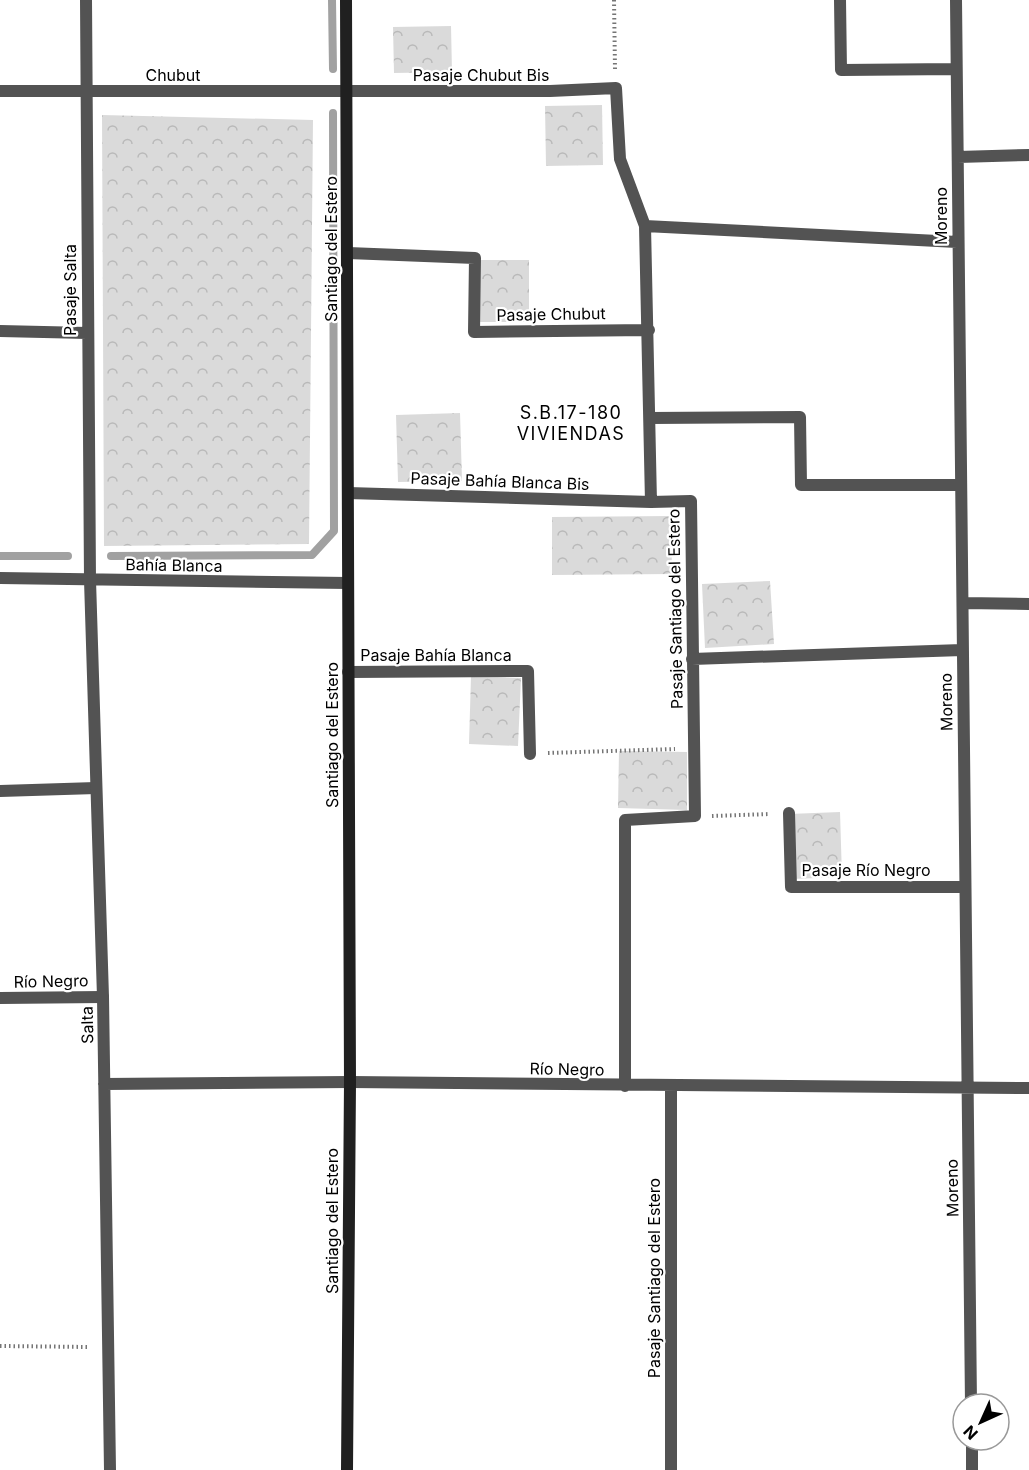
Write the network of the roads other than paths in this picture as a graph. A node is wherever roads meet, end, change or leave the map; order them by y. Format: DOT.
graph roads {
  1 [pos="86,0"];
  2 [pos="346,0"];
  3 [pos="840,0"];
  4 [pos="956,0"];
  5 [pos="956,69"];
  6 [pos="616,88"];
  7 [pos="0,91"];
  8 [pos="86,91"];
  9 [pos="346,92"];
  10 [pos="1029,155"];
  11 [pos="958,157"];
  12 [pos="645,226"];
  13 [pos="957,242"];
  14 [pos="348,253"];
  15 [pos="649,330"];
  16 [pos="0,331"];
  17 [pos="87,333"];
  18 [pos="650,418"];
  19 [pos="961,485"];
  20 [pos="348,493"];
  21 [pos="651,502"];
  22 [pos="0,578"];
  23 [pos="90,580"];
  24 [pos="348,583"];
  25 [pos="963,603"];
  26 [pos="1029,604"];
  27 [pos="962,650"];
  28 [pos="692,659"];
  29 [pos="348,672"];
  30 [pos="530,754"];
  31 [pos="96,788"];
  32 [pos="0,791"];
  33 [pos="789,813"];
  34 [pos="965,887"];
  35 [pos="103,997"];
  36 [pos="0,998"];
  37 [pos="350,1082"];
  38 [pos="104,1084"];
  39 [pos="625,1086"];
  40 [pos="671,1087"];
  41 [pos="968,1088"];
  42 [pos="1029,1088"];
  43 [pos="971,1392"];
  44 [pos="972,1452"];
  45 [pos="110,1470"];
  46 [pos="347,1470"];
  47 [pos="671,1470"];
  48 [pos="972,1470"];
  1 -- 8 [label="street, Pasaje Salta"];
  2 -- 9 [label="street, Santiago del Estero"];
  3 -- 5 [label="street"];
  4 -- 5 [label="street, Moreno"];
  5 -- 11 [label="street, Moreno"];
  6 -- 9 [label="street, Pasaje Chubut Bis"];
  6 -- 12 [label="street, Pasaje Santiago del Estero"];
  7 -- 8 [label="street, Chubut"];
  8 -- 9 [label="street, Chubut"];
  8 -- 17 [label="street, Pasaje Salta"];
  9 -- 14 [label="street, Santiago del Estero"];
  10 -- 11 [label="street"];
  11 -- 13 [label="street, Moreno"];
  12 -- 13 [label="street"];
  12 -- 15 [label="street, Pasaje Santiago del Estero"];
  13 -- 19 [label="street, Moreno"];
  14 -- 15 [label="street, Pasaje Chubut"];
  14 -- 20 [label="street, Santiago del Estero"];
  15 -- 18 [label="street, Pasaje Santiago del Estero"];
  16 -- 17 [label="street"];
  17 -- 23 [label="street, Pasaje Salta"];
  18 -- 19 [label="street"];
  18 -- 21 [label="street, Pasaje Santiago del Estero"];
  19 -- 25 [label="street, Moreno"];
  20 -- 21 [label="street, Pasaje Bahía Blanca Bis"];
  20 -- 24 [label="street, Santiago del Estero"];
  21 -- 28 [label="street, Pasaje Santiago del Estero"];
  22 -- 23 [label="street, Bahía Blanca"];
  23 -- 24 [label="street, Bahía Blanca"];
  23 -- 31 [label="street, Salta"];
  24 -- 29 [label="street, Santiago del Estero"];
  25 -- 26 [label="street"];
  25 -- 27 [label="street, Moreno"];
  27 -- 28 [label="street"];
  27 -- 34 [label="street, Moreno"];
  28 -- 39 [label="street, Pasaje Santiago del Estero"];
  29 -- 30 [label="street, Pasaje Bahía Blanca"];
  29 -- 37 [label="street, Santiago del Estero"];
  31 -- 32 [label="street"];
  31 -- 35 [label="street, Salta"];
  33 -- 34 [label="street, Pasaje Río Negro"];
  34 -- 41 [label="street, Moreno"];
  35 -- 36 [label="street, Río Negro"];
  35 -- 38 [label="street, Salta"];
  37 -- 38 [label="street, Río Negro"];
  37 -- 39 [label="street, Río Negro"];
  37 -- 46 [label="street, Santiago del Estero"];
  38 -- 45 [label="street, Salta"];
  39 -- 40 [label="street, Río Negro"];
  40 -- 41 [label="street, Río Negro"];
  40 -- 47 [label="street, Pasaje Santiago del Estero"];
  41 -- 42 [label="street, Río Negro"];
  41 -- 43 [label="street, Moreno"];
  44 -- 48 [label="street"];
}
